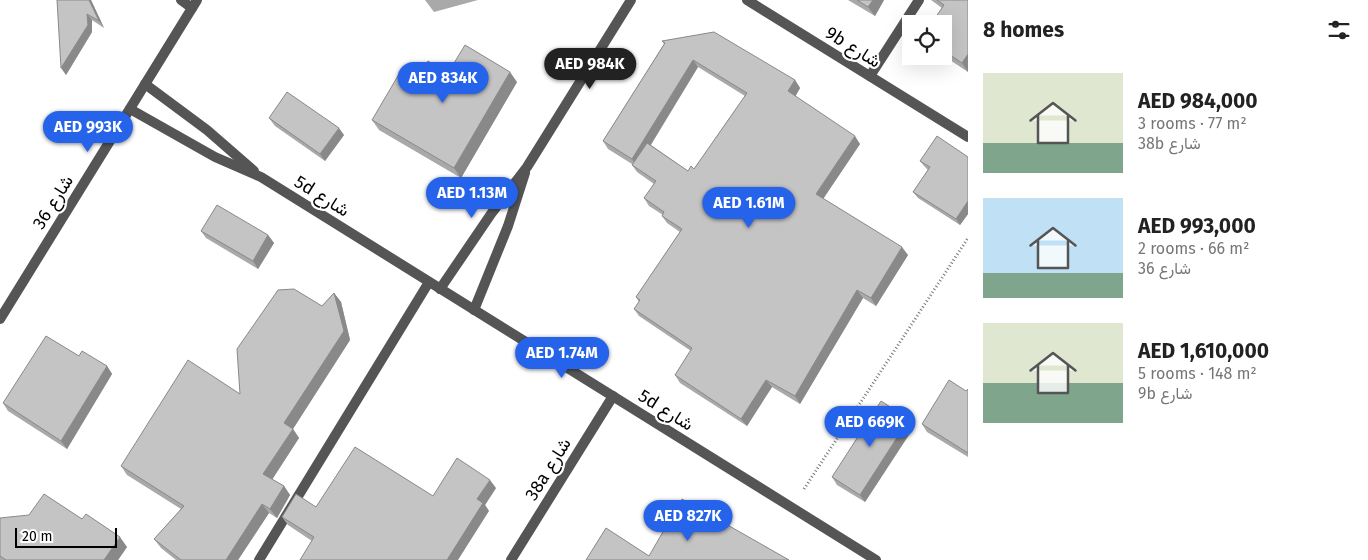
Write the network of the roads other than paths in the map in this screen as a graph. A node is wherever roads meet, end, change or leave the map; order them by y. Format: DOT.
graph roads {
  1 [pos="181,0"];
  2 [pos="631,0"];
  3 [pos="747,0"];
  4 [pos="919,0"];
  5 [pos="195,4"];
  6 [pos="870,76"];
  7 [pos="145,84"];
  8 [pos="130,109"];
  9 [pos="968,137"];
  10 [pos="527,167"];
  11 [pos="260,177"];
  12 [pos="429,282"];
  13 [pos="440,289"];
  14 [pos="474,310"];
  15 [pos="0,319"];
  16 [pos="612,396"];
  17 [pos="259,560"];
  18 [pos="511,560"];
  19 [pos="876,560"];
  1 -- 5 [label="street"];
  2 -- 10 [label="street"];
  3 -- 6 [label="street, 9b شارع"];
  4 -- 6 [label="street"];
  5 -- 7 [label="street, شارع 36"];
  6 -- 9 [label="street, 9b شارع"];
  7 -- 8 [label="street, شارع 36"];
  7 -- 11 [label="street, 5d شارع"];
  8 -- 11 [label="street, 5d شارع"];
  8 -- 15 [label="street, شارع 36"];
  10 -- 13 [label="street"];
  10 -- 14 [label="street"];
  11 -- 12 [label="street, 5d شارع"];
  12 -- 13 [label="street, 5d شارع"];
  12 -- 17 [label="street"];
  13 -- 14 [label="street, 5d شارع"];
  14 -- 16 [label="street, 5d شارع"];
  16 -- 18 [label="street, 38a شارع"];
  16 -- 19 [label="street, 5d شارع"];
}
